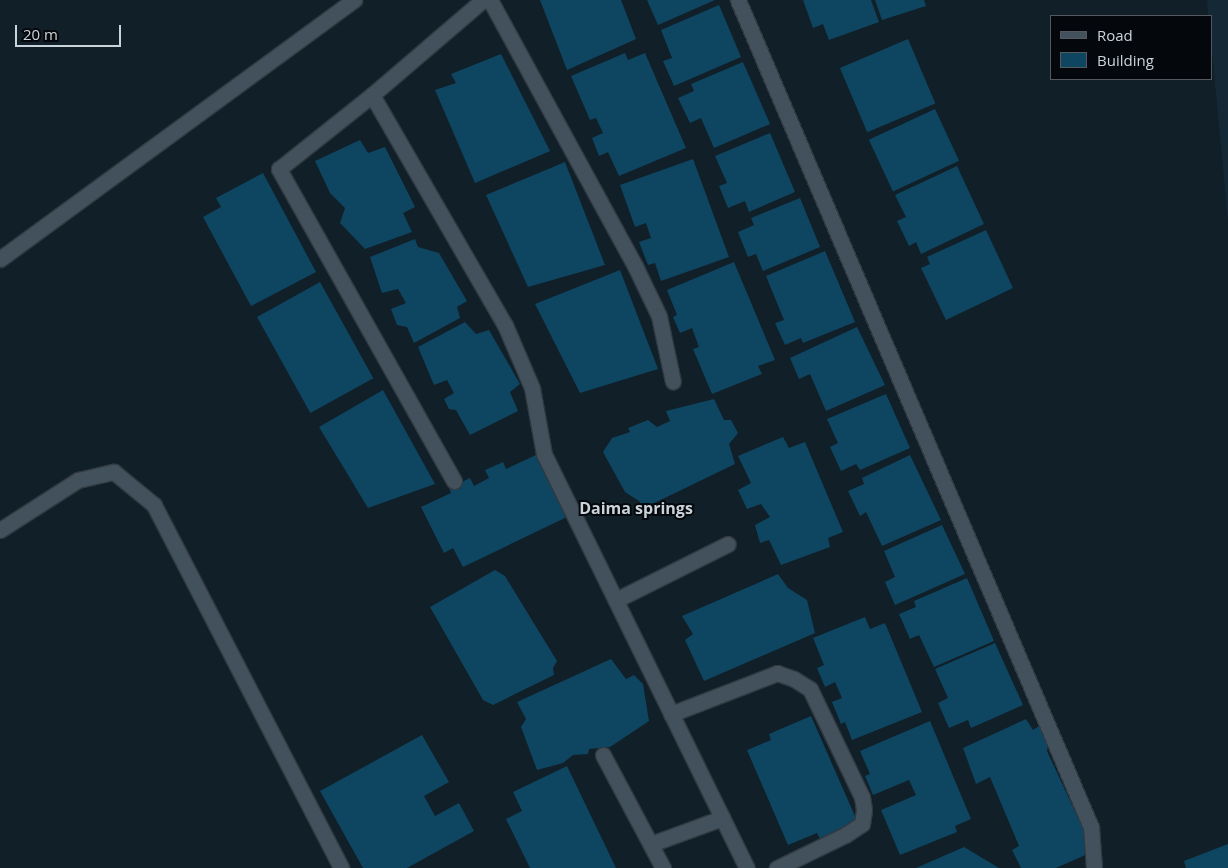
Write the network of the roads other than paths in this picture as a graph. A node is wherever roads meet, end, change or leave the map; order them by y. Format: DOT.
graph roads {
  1 [pos="354,0"];
  2 [pos="483,0"];
  3 [pos="490,0"];
  4 [pos="738,0"];
  5 [pos="372,95"];
  6 [pos="0,259"];
  7 [pos="673,382"];
  8 [pos="454,481"];
  9 [pos="0,530"];
  10 [pos="728,544"];
  11 [pos="616,600"];
  12 [pos="671,714"];
  13 [pos="603,755"];
  14 [pos="722,818"];
  15 [pos="651,844"];
  16 [pos="341,868"];
  17 [pos="663,868"];
  18 [pos="747,868"];
  19 [pos="777,868"];
  20 [pos="1094,868"];
  1 -- 6 [label="street"];
  2 -- 5 [label="street"];
  3 -- 7 [label="street"];
  4 -- 20 [label="street"];
  5 -- 8 [label="street"];
  5 -- 11 [label="street"];
  9 -- 16 [label="street"];
  10 -- 11 [label="street"];
  11 -- 12 [label="street"];
  12 -- 14 [label="street"];
  12 -- 19 [label="street"];
  13 -- 15 [label="street"];
  14 -- 15 [label="street"];
  14 -- 18 [label="street"];
  15 -- 17 [label="street"];
}
